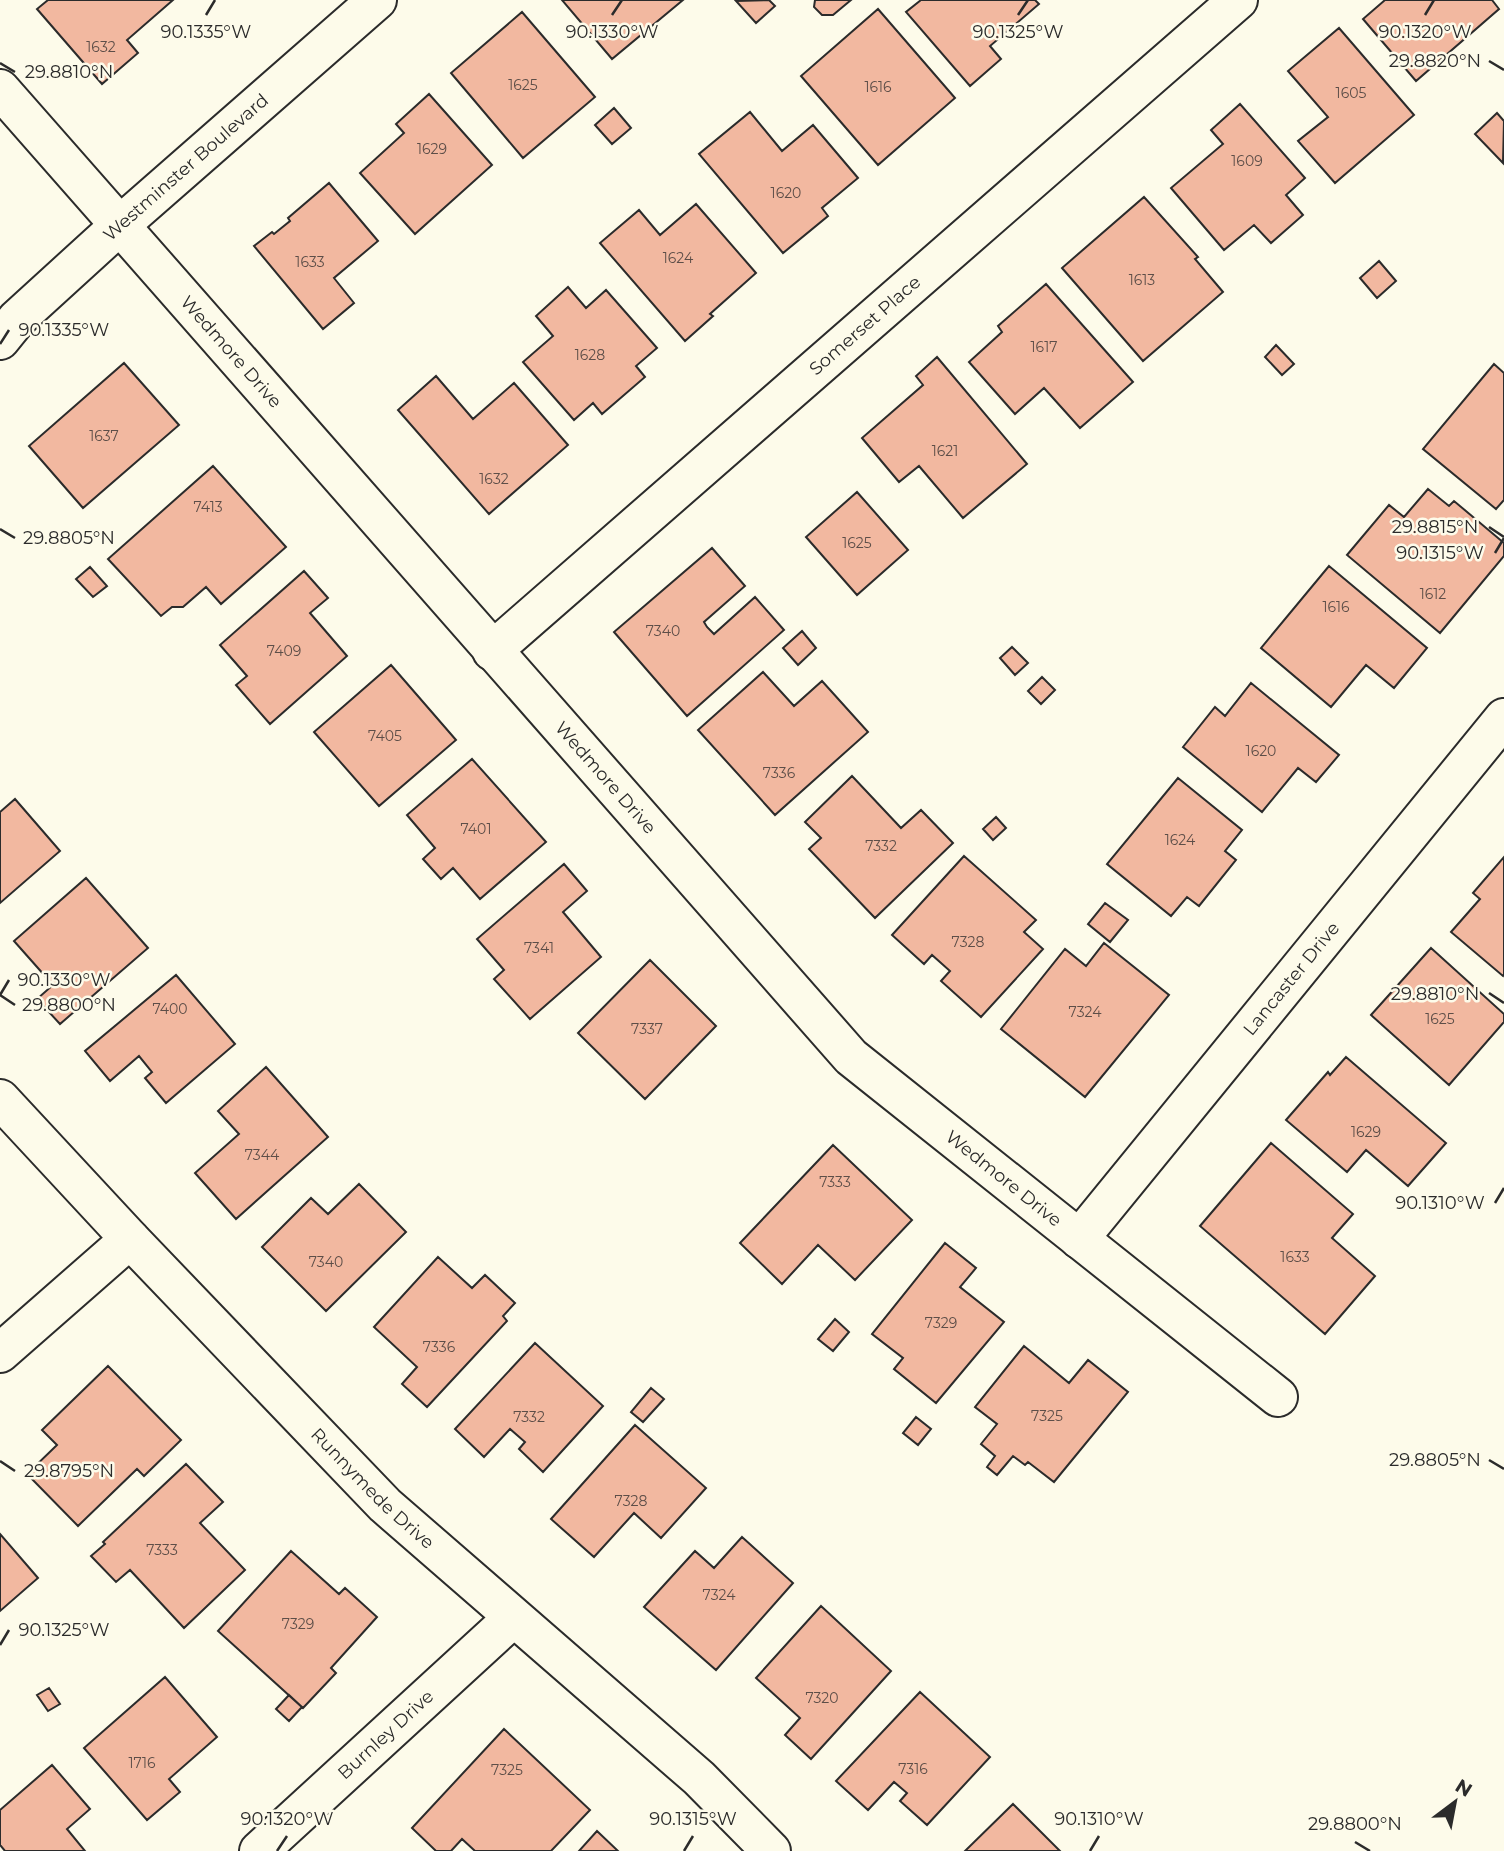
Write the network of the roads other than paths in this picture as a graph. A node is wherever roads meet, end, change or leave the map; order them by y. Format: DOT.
graph roads {
  1 [pos="377,0"];
  2 [pos="1238,0"];
  3 [pos="0,89"];
  4 [pos="119,226"];
  5 [pos="0,340"];
  6 [pos="492,651"];
  7 [pos="1504,718"];
  8 [pos="0,1099"];
  9 [pos="1079,1239"];
  10 [pos="130,1240"];
  11 [pos="0,1353"];
  12 [pos="1278,1397"];
  13 [pos="513,1618"];
  14 [pos="259,1851"];
  15 [pos="771,1851"];
  1 -- 4 [label="street, Westminster Boulevard"];
  2 -- 6 [label="street, Somerset Place"];
  3 -- 4 [label="street, Wedmore Drive"];
  4 -- 5 [label="street, Westminster Boulevard"];
  4 -- 6 [label="street, Wedmore Drive"];
  6 -- 9 [label="street, Wedmore Drive"];
  7 -- 9 [label="street, Lancaster Drive"];
  8 -- 10 [label="street, Runnymede Drive"];
  9 -- 12 [label="street, Wedmore Drive"];
  10 -- 11 [label="street"];
  10 -- 13 [label="street, Runnymede Drive"];
  13 -- 14 [label="street, Burnley Drive"];
  13 -- 15 [label="street, Runnymede Drive"];
}
